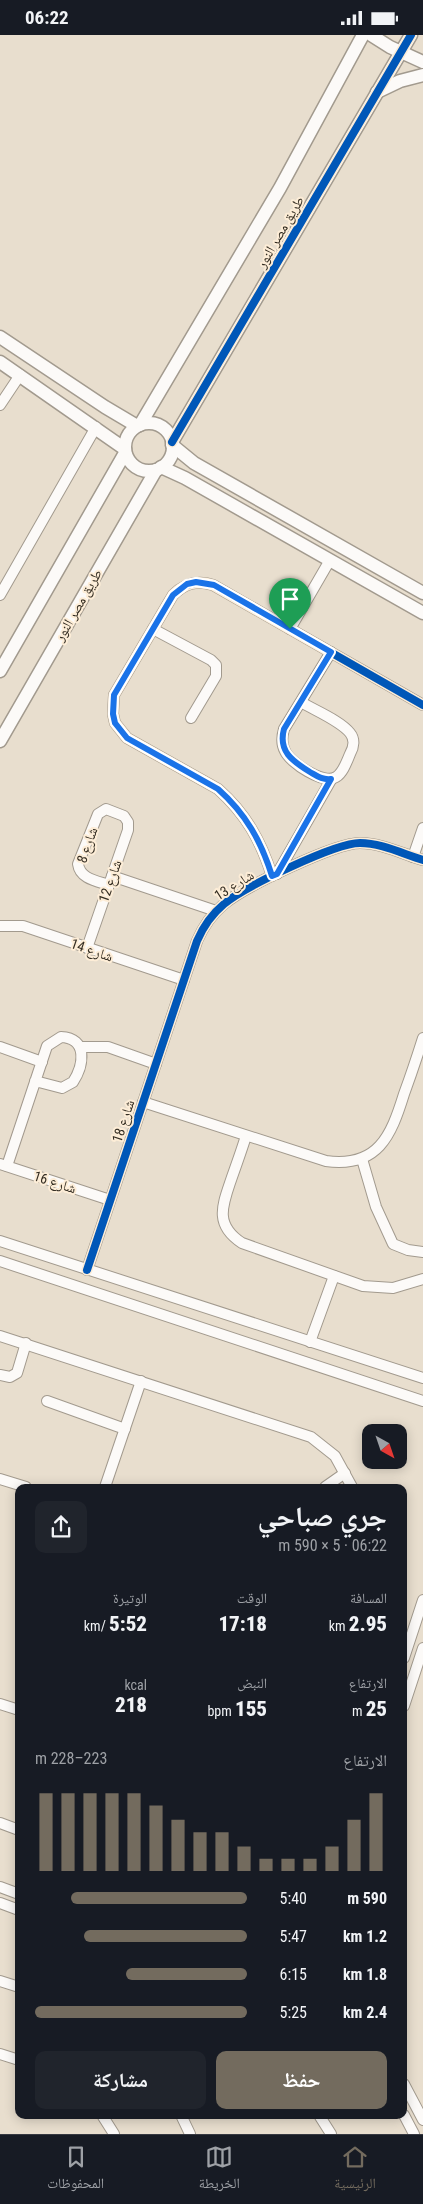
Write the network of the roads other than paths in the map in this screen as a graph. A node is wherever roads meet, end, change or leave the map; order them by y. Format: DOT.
graph roads {
  1 [pos="363,35"];
  2 [pos="371,35"];
  3 [pos="411,35"];
  4 [pos="401,52"];
  5 [pos="423,62"];
  6 [pos="423,75"];
  7 [pos="377,92"];
  8 [pos="0,337"];
  9 [pos="0,362"];
  10 [pos="20,375"];
  11 [pos="0,405"];
  12 [pos="119,415"];
  13 [pos="138,425"];
  14 [pos="102,431"];
  15 [pos="172,443"];
  16 [pos="125,451"];
  17 [pos="194,463"];
  18 [pos="158,469"];
  19 [pos="185,478"];
  20 [pos="330,560"];
  21 [pos="423,593"];
  22 [pos="0,595"];
  23 [pos="423,613"];
  24 [pos="153,629"];
  25 [pos="290,629"];
  26 [pos="331,652"];
  27 [pos="0,671"];
  28 [pos="301,702"];
  29 [pos="423,705"];
  30 [pos="191,718"];
  31 [pos="0,741"];
  32 [pos="331,779"];
  33 [pos="124,816"];
  34 [pos="423,828"];
  35 [pos="418,859"];
  36 [pos="275,875"];
  37 [pos="111,880"];
  38 [pos="216,911"];
  39 [pos="0,926"];
  40 [pos="87,948"];
  41 [pos="184,980"];
  42 [pos="423,1038"];
  43 [pos="0,1047"];
  44 [pos="80,1047"];
  45 [pos="42,1062"];
  46 [pos="156,1064"];
  47 [pos="417,1067"];
  48 [pos="423,1074"];
  49 [pos="35,1081"];
  50 [pos="143,1102"];
  51 [pos="246,1136"];
  52 [pos="362,1159"];
  53 [pos="3,1165"];
  54 [pos="110,1200"];
  55 [pos="0,1241"];
  56 [pos="17,1247"];
  57 [pos="423,1252"];
  58 [pos="0,1261"];
  59 [pos="11,1265"];
  60 [pos="87,1270"];
  61 [pos="334,1276"];
  62 [pos="423,1279"];
  63 [pos="153,1292"];
  64 [pos="147,1309"];
  65 [pos="0,1336"];
  66 [pos="310,1342"];
  67 [pos="26,1343"];
  68 [pos="0,1375"];
  69 [pos="423,1378"];
  70 [pos="141,1381"];
  71 [pos="47,1401"];
  72 [pos="423,1401"];
  73 [pos="125,1429"];
  74 [pos="345,1473"];
  75 [pos="0,1479"];
  76 [pos="16,1484"];
  77 [pos="106,1484"];
  78 [pos="329,1484"];
  79 [pos="350,1484"];
  80 [pos="423,1600"];
  81 [pos="407,1649"];
  82 [pos="423,1649"];
  83 [pos="407,1697"];
  84 [pos="0,1704"];
  85 [pos="15,1709"];
  86 [pos="0,1823"];
  87 [pos="15,1829"];
  88 [pos="0,1887"];
  89 [pos="15,1893"];
  90 [pos="0,1903"];
  91 [pos="15,1908"];
  92 [pos="0,1981"];
  93 [pos="15,1986"];
  94 [pos="0,2054"];
  95 [pos="15,2059"];
  96 [pos="407,2090"];
  97 [pos="105,2119"];
  98 [pos="184,2119"];
  99 [pos="322,2119"];
  100 [pos="406,2119"];
  101 [pos="423,2120"];
  102 [pos="114,2134"];
  103 [pos="190,2134"];
  104 [pos="331,2134"];
  105 [pos="414,2134"];
  1 -- 13 [label="street, طريق مصر النور"];
  2 -- 4 [label="street"];
  3 -- 4 [label="street, طريق مصر النور"];
  4 -- 5 [label="street"];
  4 -- 7 [label="street, طريق مصر النور"];
  6 -- 7 [label="street"];
  7 -- 15 [label="street, طريق مصر النور"];
  8 -- 12 [label="street"];
  9 -- 10 [label="street"];
  10 -- 11 [label="street"];
  10 -- 14 [label="street"];
  12 -- 13 [label="street"];
  12 -- 14 [label="street"];
  13 -- 15 [label="street"];
  13 -- 16 [label="street"];
  14 -- 16 [label="street"];
  14 -- 22 [label="street"];
  15 -- 17 [label="street"];
  15 -- 18 [label="street"];
  16 -- 18 [label="street"];
  16 -- 27 [label="street"];
  17 -- 19 [label="street"];
  17 -- 21 [label="street"];
  18 -- 19 [label="street"];
  18 -- 31 [label="street, طريق مصر النور"];
  19 -- 20 [label="street"];
  20 -- 23 [label="street"];
  20 -- 25 [label="street"];
  24 -- 25 [label="street"];
  24 -- 30 [label="street"];
  24 -- 36 [label="street"];
  25 -- 26 [label="street"];
  26 -- 28 [label="street"];
  26 -- 29 [label="street"];
  28 -- 32 [label="street"];
  28 -- 32 [label="street"];
  32 -- 36 [label="street"];
  33 -- 37 [label="street, شارع 12"];
  33 -- 37 [label="street, شارع 8"];
  34 -- 35 [label="street"];
  35 -- 36 [label="street, شارع 13"];
  36 -- 38 [label="street, شارع 13"];
  37 -- 38 [label="street"];
  37 -- 40 [label="street, شارع 12"];
  38 -- 41 [label="street, شارع 13"];
  39 -- 40 [label="street, شارع 14"];
  40 -- 41 [label="street, شارع 14"];
  41 -- 46 [label="street, شارع 18"];
  42 -- 47 [label="street"];
  43 -- 45 [label="street"];
  44 -- 45 [label="street"];
  44 -- 46 [label="street"];
  44 -- 49 [label="street"];
  45 -- 49 [label="street"];
  46 -- 50 [label="street, شارع 18"];
  47 -- 48 [label="street"];
  47 -- 52 [label="street"];
  49 -- 53 [label="street"];
  50 -- 51 [label="street"];
  50 -- 54 [label="street, شارع 18"];
  51 -- 52 [label="street"];
  51 -- 61 [label="street"];
  52 -- 57 [label="street"];
  53 -- 54 [label="street, شارع 16"];
  54 -- 60 [label="street, شارع 18"];
  55 -- 56 [label="street"];
  56 -- 59 [label="street"];
  56 -- 60 [label="street"];
  58 -- 59 [label="street"];
  59 -- 64 [label="street"];
  60 -- 63 [label="street"];
  61 -- 62 [label="street"];
  61 -- 66 [label="street"];
  63 -- 64 [label="street"];
  63 -- 66 [label="street"];
  64 -- 72 [label="street"];
  65 -- 67 [label="street"];
  66 -- 69 [label="street"];
  67 -- 68 [label="street"];
  67 -- 70 [label="street"];
  70 -- 73 [label="street"];
  70 -- 74 [label="street"];
  71 -- 73 [label="street"];
  73 -- 77 [label="street"];
  74 -- 78 [label="street"];
  74 -- 79 [label="street"];
  75 -- 76 [label="street"];
  80 -- 81 [label="street"];
  82 -- 83 [label="street"];
  84 -- 85 [label="street"];
  86 -- 87 [label="street"];
  88 -- 89 [label="street"];
  90 -- 91 [label="street"];
  92 -- 93 [label="street"];
  94 -- 95 [label="street"];
  96 -- 101 [label="street"];
  97 -- 102 [label="street"];
  98 -- 103 [label="street"];
  99 -- 104 [label="street"];
  100 -- 105 [label="street"];
}
